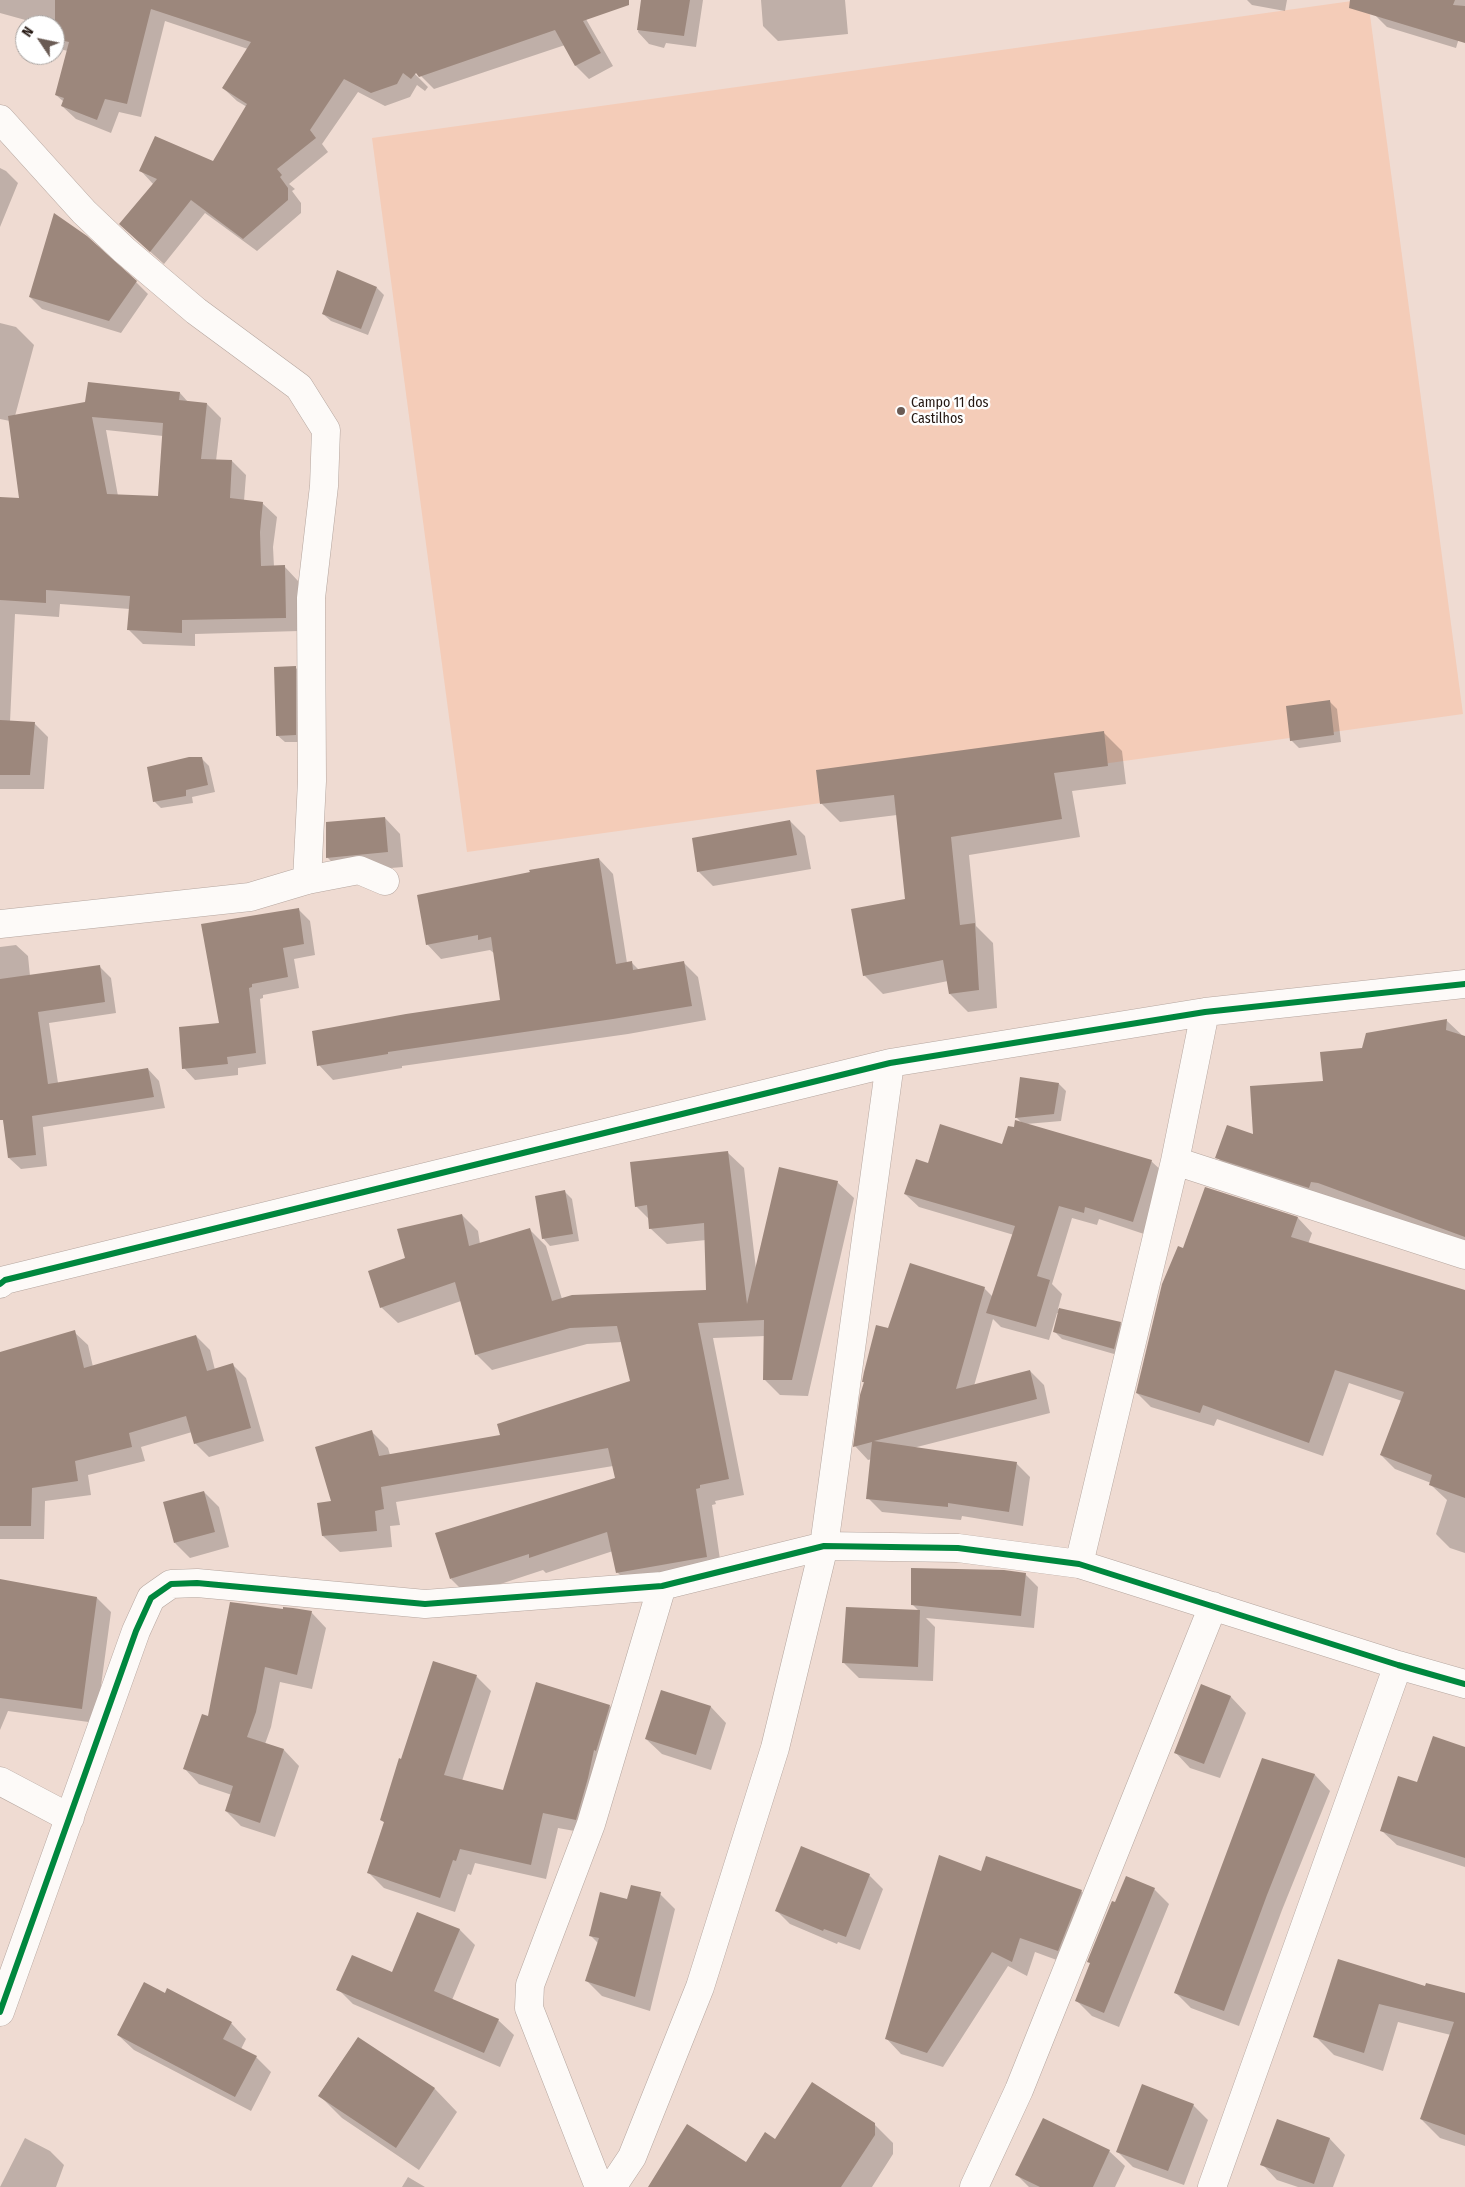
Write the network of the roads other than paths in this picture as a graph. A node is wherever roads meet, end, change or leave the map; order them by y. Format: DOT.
graph roads {
  1 [pos="0,119"];
  2 [pos="307,880"];
  3 [pos="385,881"];
  4 [pos="0,924"];
  5 [pos="1465,984"];
  6 [pos="1206,1012"];
  7 [pos="890,1063"];
  8 [pos="1175,1161"];
  9 [pos="1465,1255"];
  10 [pos="2,1277"];
  11 [pos="824,1546"];
  12 [pos="1079,1564"];
  13 [pos="662,1586"];
  14 [pos="1213,1606"];
  15 [pos="1398,1665"];
  16 [pos="1465,1684"];
  17 [pos="0,1781"];
  18 [pos="70,1818"];
  19 [pos="0,2012"];
  20 [pos="599,2187"];
  21 [pos="612,2187"];
  22 [pos="974,2187"];
  23 [pos="1212,2187"];
  1 -- 2 [label="street"];
  2 -- 3 [label="street"];
  2 -- 4 [label="street"];
  5 -- 6 [label="street"];
  6 -- 7 [label="street"];
  6 -- 8 [label="street"];
  7 -- 10 [label="street"];
  7 -- 11 [label="street"];
  8 -- 9 [label="street"];
  8 -- 12 [label="street"];
  11 -- 12 [label="street"];
  11 -- 13 [label="street"];
  11 -- 21 [label="street"];
  12 -- 14 [label="street"];
  13 -- 18 [label="street"];
  13 -- 20 [label="street"];
  14 -- 15 [label="street"];
  14 -- 22 [label="street"];
  15 -- 16 [label="street"];
  15 -- 23 [label="street"];
  17 -- 18 [label="street"];
  18 -- 19 [label="street"];
}
